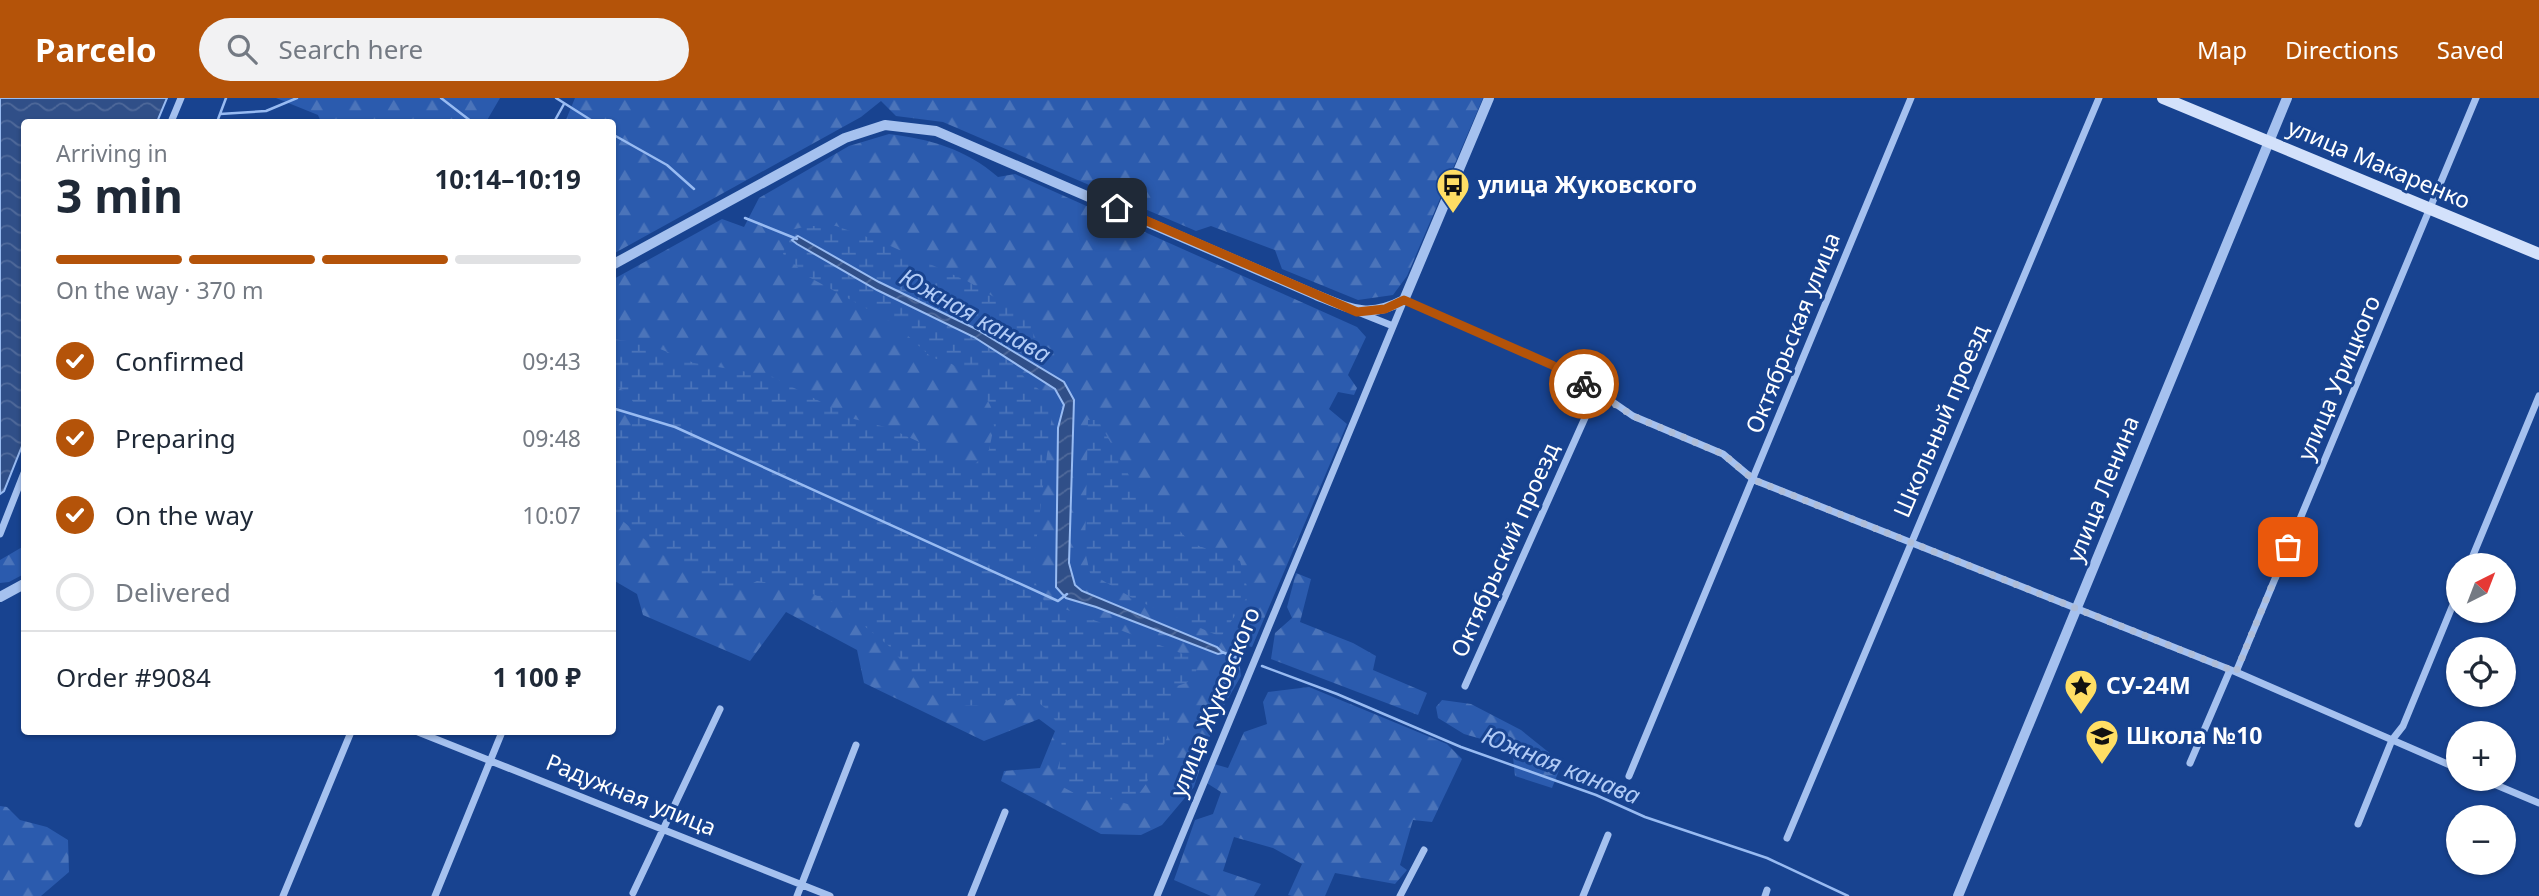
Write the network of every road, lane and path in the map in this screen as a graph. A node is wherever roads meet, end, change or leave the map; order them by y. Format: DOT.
graph roads {
  1 [pos="181,98"];
  2 [pos="1489,98"];
  3 [pos="1911,98"];
  4 [pos="2099,98"];
  5 [pos="2163,98"];
  6 [pos="2287,98"];
  7 [pos="2476,98"];
  8 [pos="171,119"];
  9 [pos="2269,141"];
  10 [pos="2431,208"];
  11 [pos="2539,254"];
  12 [pos="616,263"];
  13 [pos="1404,300"];
  14 [pos="1357,312"];
  15 [pos="1393,326"];
  16 [pos="1597,391"];
  17 [pos="2539,396"];
  18 [pos="1754,480"];
  19 [pos="21,481"];
  20 [pos="0,534"];
  21 [pos="1911,543"];
  22 [pos="2474,553"];
  23 [pos="21,586"];
  24 [pos="0,597"];
  25 [pos="2076,610"];
  26 [pos="2446,622"];
  27 [pos="2233,671"];
  28 [pos="1465,686"];
  29 [pos="720,709"];
  30 [pos="350,735"];
  31 [pos="426,735"];
  32 [pos="501,735"];
  33 [pos="2392,740"];
  34 [pos="856,745"];
  35 [pos="490,760"];
  36 [pos="2190,763"];
  37 [pos="2446,763"];
  38 [pos="1629,776"];
  39 [pos="2510,791"];
  40 [pos="2539,803"];
  41 [pos="1005,812"];
  42 [pos="2358,824"];
  43 [pos="662,828"];
  44 [pos="1608,835"];
  45 [pos="1787,838"];
  46 [pos="1424,850"];
  47 [pos="801,885"];
  48 [pos="633,893"];
  49 [pos="283,896"];
  50 [pos="435,896"];
  51 [pos="797,896"];
  52 [pos="830,896"];
  53 [pos="971,896"];
  54 [pos="1157,896"];
  55 [pos="1399,896"];
  56 [pos="1584,896"];
  57 [pos="1958,896"];
  1 -- 8 [label="street"];
  2 -- 13 [label="street, улица Жуковского"];
  3 -- 18 [label="street, Октябрьская улица"];
  4 -- 21 [label="street, Школьный проезд"];
  5 -- 9 [label="main road, улица Макаренко"];
  6 -- 9 [label="street, улица Ленина"];
  7 -- 10 [label="street, улица Урицкого"];
  9 -- 10 [label="main road, улица Макаренко"];
  9 -- 25 [label="street, улица Ленина"];
  10 -- 11 [label="main road, улица Макаренко"];
  10 -- 27 [label="street, улица Урицкого"];
  12 -- 14 [label="street"];
  13 -- 14 [label="street"];
  13 -- 15 [label="street, улица Жуковского"];
  13 -- 16 [label="street"];
  14 -- 15 [label="street"];
  15 -- 54 [label="street, улица Жуковского"];
  16 -- 18 [label="street"];
  16 -- 28 [label="street, Октябрьский проезд"];
  17 -- 22 [label="street"];
  18 -- 21 [label="street"];
  18 -- 38 [label="street, Октябрьская улица"];
  19 -- 20 [label="street"];
  21 -- 25 [label="street"];
  21 -- 45 [label="street, Школьный проезд"];
  23 -- 24 [label="street"];
  25 -- 27 [label="street"];
  25 -- 57 [label="street, улица Ленина"];
  26 -- 33 [label="street"];
  27 -- 33 [label="street"];
  27 -- 36 [label="street, улица Урицкого"];
  29 -- 43 [label="street"];
  30 -- 49 [label="street"];
  31 -- 35 [label="street, Радужная улица"];
  32 -- 35 [label="street"];
  33 -- 37 [label="street"];
  33 -- 42 [label="street"];
  34 -- 47 [label="street"];
  35 -- 43 [label="street, Радужная улица"];
  35 -- 50 [label="street"];
  39 -- 40 [label="street"];
  41 -- 53 [label="street"];
  43 -- 47 [label="street, Радужная улица"];
  43 -- 48 [label="street"];
  44 -- 56 [label="street"];
  46 -- 55 [label="street"];
  47 -- 51 [label="street"];
  47 -- 52 [label="street, Радужная улица"];
}
